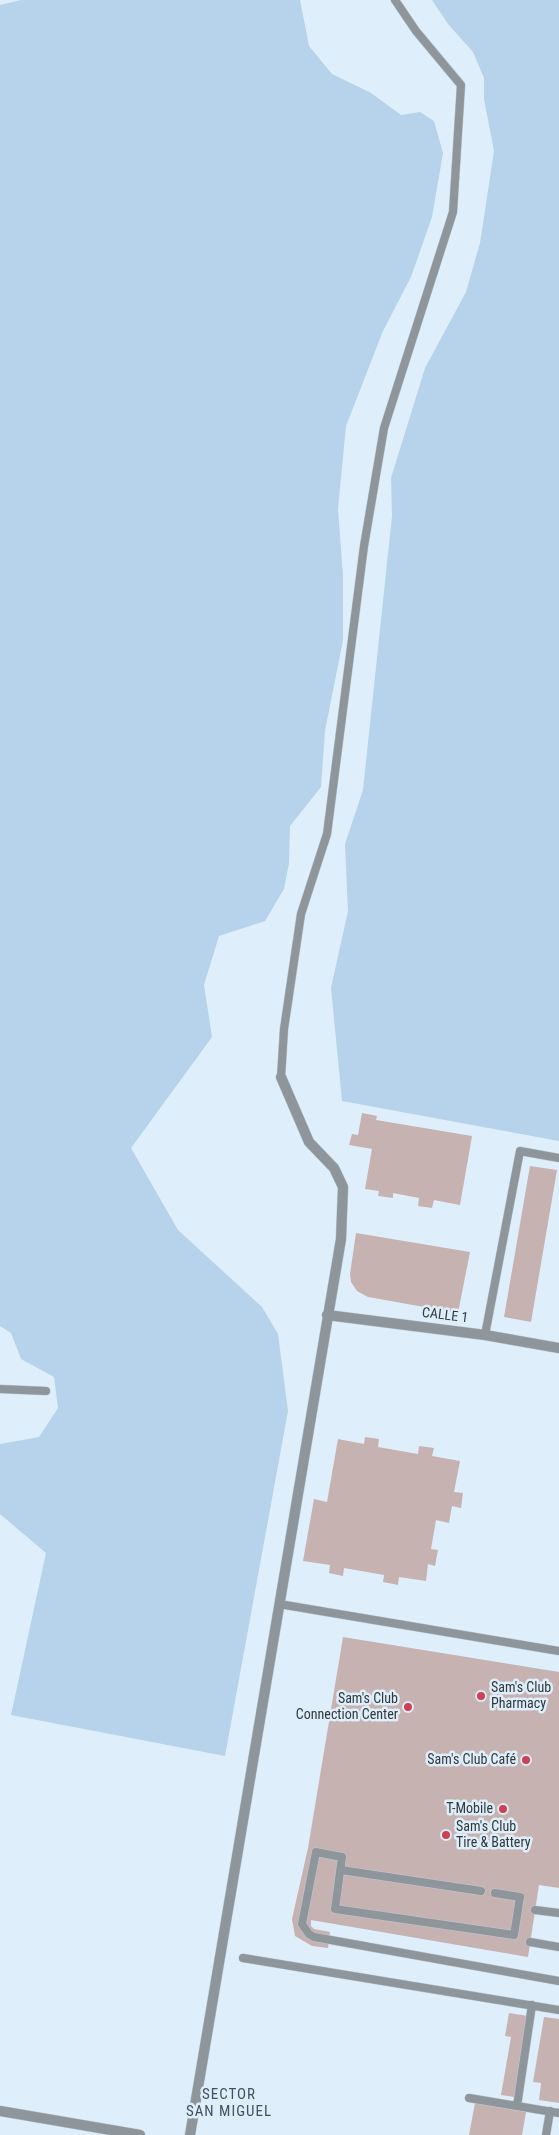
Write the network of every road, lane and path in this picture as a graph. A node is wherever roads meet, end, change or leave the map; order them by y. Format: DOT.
graph roads {
  1 [pos="395,0"];
  2 [pos="281,1077"];
  3 [pos="559,1158"];
  4 [pos="328,1315"];
  5 [pos="486,1335"];
  6 [pos="559,1348"];
  7 [pos="0,1389"];
  8 [pos="46,1391"];
  9 [pos="279,1604"];
  10 [pos="559,1651"];
  11 [pos="341,1870"];
  12 [pos="481,1891"];
  13 [pos="495,1893"];
  14 [pos="535,1910"];
  15 [pos="559,1913"];
  16 [pos="530,1942"];
  17 [pos="559,1947"];
  18 [pos="243,1958"];
  19 [pos="559,1981"];
  20 [pos="532,2006"];
  21 [pos="559,2010"];
  22 [pos="469,2098"];
  23 [pos="517,2106"];
  24 [pos="0,2110"];
  25 [pos="550,2111"];
  26 [pos="559,2113"];
  27 [pos="140,2135"];
  28 [pos="190,2135"];
  29 [pos="546,2135"];
  1 -- 2 [label="lane"];
  2 -- 4 [label="street"];
  3 -- 5 [label="lane"];
  4 -- 5 [label="street, CALLE 1"];
  4 -- 9 [label="street"];
  5 -- 6 [label="street, CALLE 1"];
  7 -- 8 [label="lane"];
  9 -- 10 [label="lane"];
  9 -- 28 [label="street"];
  11 -- 12 [label="lane"];
  11 -- 13 [label="lane"];
  11 -- 19 [label="lane"];
  14 -- 15 [label="lane"];
  16 -- 17 [label="lane"];
  18 -- 20 [label="lane"];
  20 -- 21 [label="lane"];
  20 -- 23 [label="lane"];
  22 -- 23 [label="lane"];
  23 -- 25 [label="lane"];
  24 -- 27 [label="street"];
  25 -- 26 [label="lane"];
  25 -- 29 [label="lane"];
}
